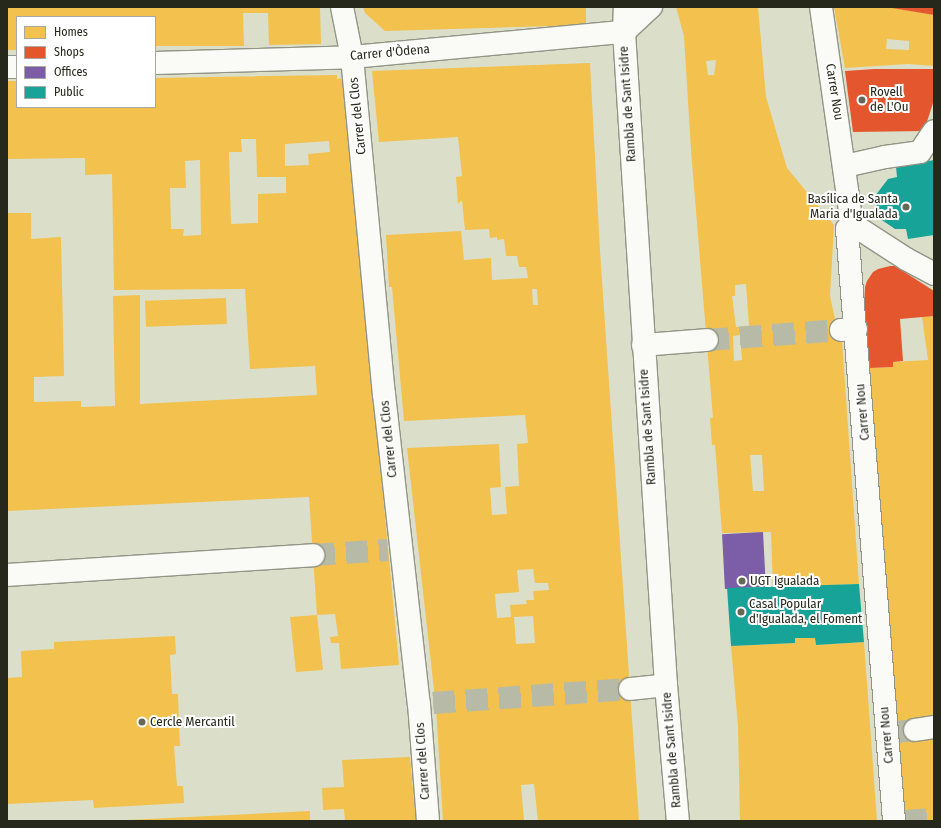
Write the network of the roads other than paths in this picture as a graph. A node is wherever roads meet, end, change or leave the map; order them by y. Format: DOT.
graph roads {
  1 [pos="342,7"];
  2 [pos="625,7"];
  3 [pos="651,7"];
  4 [pos="821,7"];
  5 [pos="624,32"];
  6 [pos="352,56"];
  7 [pos="156,63"];
  8 [pos="934,132"];
  9 [pos="845,166"];
  10 [pos="852,224"];
  11 [pos="934,274"];
  12 [pos="707,340"];
  13 [pos="643,345"];
  14 [pos="313,555"];
  15 [pos="7,575"];
  16 [pos="666,686"];
  17 [pos="630,689"];
  18 [pos="908,730"];
  19 [pos="428,821"];
  20 [pos="678,821"];
  21 [pos="894,821"];
  22 [pos="900,821"];
  23 [pos="905,821"];
  1 -- 6 [label="street, Carrer del Clos"];
  2 -- 5 [label="street, Rambla de Sant Isidre"];
  3 -- 5 [label="street"];
  4 -- 9 [label="street, Carrer Nou"];
  5 -- 6 [label="street, Carrer d'Òdena"];
  5 -- 13 [label="street, Rambla de Sant Isidre"];
  6 -- 7 [label="street, Carrer d'Òdena"];
  6 -- 19 [label="street, Carrer del Clos"];
  8 -- 9 [label="street"];
  9 -- 10 [label="street, Carrer Nou"];
  10 -- 11 [label="street"];
  10 -- 18 [label="street, Carrer Nou"];
  12 -- 13 [label="street"];
  13 -- 16 [label="street, Rambla de Sant Isidre"];
  14 -- 15 [label="street"];
  16 -- 17 [label="street"];
  16 -- 20 [label="street, Rambla de Sant Isidre"];
  18 -- 21 [label="street, Carrer Nou"];
  22 -- 23 [label="street"];
}
